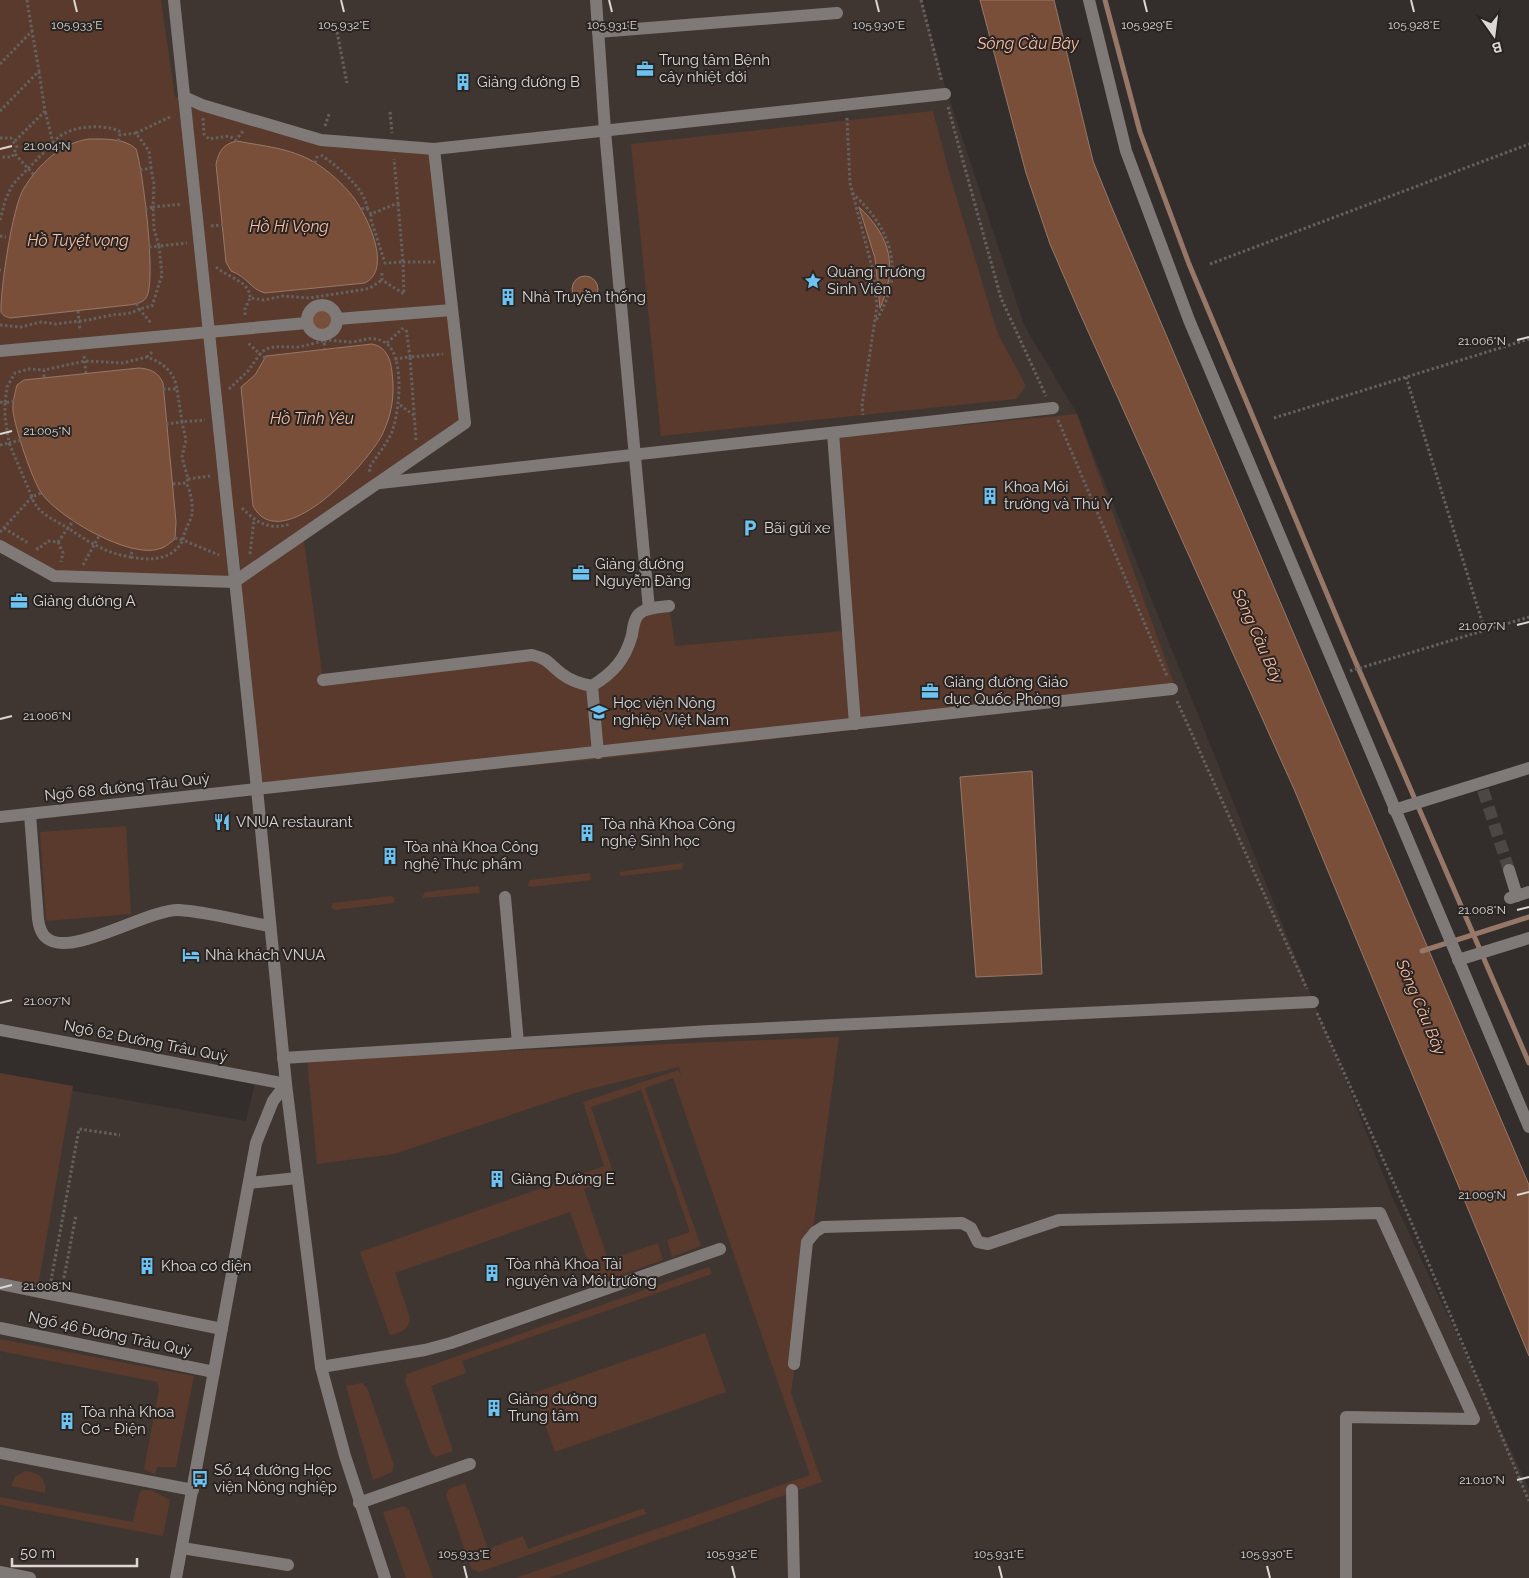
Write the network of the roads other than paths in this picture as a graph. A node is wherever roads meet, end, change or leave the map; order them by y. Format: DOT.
graph roads {
  1 [pos="174,0"];
  2 [pos="596,0"];
  3 [pos="1089,0"];
  4 [pos="837,13"];
  5 [pos="598,32"];
  6 [pos="945,94"];
  7 [pos="184,96"];
  8 [pos="606,131"];
  9 [pos="434,149"];
  10 [pos="452,310"];
  11 [pos="337,319"];
  12 [pos="307,323"];
  13 [pos="208,332"];
  14 [pos="0,351"];
  15 [pos="1052,408"];
  16 [pos="834,433"];
  17 [pos="635,455"];
  18 [pos="377,483"];
  19 [pos="0,546"];
  20 [pos="234,582"];
  21 [pos="669,606"];
  22 [pos="649,609"];
  23 [pos="323,680"];
  24 [pos="592,686"];
  25 [pos="1172,689"];
  26 [pos="855,724"];
  27 [pos="598,753"];
  28 [pos="1529,768"];
  29 [pos="258,789"];
  30 [pos="1399,808"];
  31 [pos="30,814"];
  32 [pos="0,817"];
  33 [pos="1509,870"];
  34 [pos="1519,895"];
  35 [pos="505,897"];
  36 [pos="270,926"];
  37 [pos="1529,938"];
  38 [pos="1457,960"];
  39 [pos="1313,1002"];
  40 [pos="0,1030"];
  41 [pos="518,1043"];
  42 [pos="284,1058"];
  43 [pos="286,1084"];
  44 [pos="1529,1127"];
  45 [pos="297,1178"];
  46 [pos="249,1184"];
  47 [pos="720,1249"];
  48 [pos="0,1284"];
  49 [pos="0,1328"];
  50 [pos="222,1329"];
  51 [pos="794,1364"];
  52 [pos="321,1367"];
  53 [pos="214,1372"];
  54 [pos="0,1453"];
  55 [pos="470,1464"];
  56 [pos="193,1490"];
  57 [pos="792,1490"];
  58 [pos="360,1502"];
  59 [pos="182,1548"];
  60 [pos="288,1565"];
  61 [pos="0,1572"];
  62 [pos="30,1578"];
  63 [pos="176,1578"];
  64 [pos="384,1578"];
  65 [pos="794,1578"];
  66 [pos="1346,1578"];
  1 -- 7 [label="street"];
  2 -- 5 [label="street"];
  3 -- 30 [label="street"];
  4 -- 5 [label="street"];
  5 -- 8 [label="street"];
  6 -- 8 [label="street"];
  7 -- 9 [label="street"];
  7 -- 13 [label="street"];
  8 -- 9 [label="street"];
  8 -- 17 [label="street"];
  9 -- 10 [label="street"];
  10 -- 11 [label="street"];
  10 -- 18 [label="street"];
  11 -- 12 [label="street"];
  11 -- 12 [label="street"];
  12 -- 13 [label="street"];
  13 -- 14 [label="street"];
  13 -- 20 [label="street"];
  15 -- 16 [label="street"];
  16 -- 17 [label="street"];
  16 -- 26 [label="street"];
  17 -- 18 [label="street"];
  17 -- 22 [label="street"];
  18 -- 20 [label="street"];
  19 -- 20 [label="street"];
  20 -- 29 [label="street"];
  21 -- 22 [label="street"];
  22 -- 24 [label="street"];
  23 -- 24 [label="street"];
  24 -- 27 [label="street"];
  25 -- 26 [label="street, Ngõ 68 đường Trâu Quỳ"];
  26 -- 27 [label="street, Ngõ 68 đường Trâu Quỳ"];
  27 -- 29 [label="street, Ngõ 68 đường Trâu Quỳ"];
  28 -- 30 [label="street"];
  29 -- 31 [label="street, Ngõ 68 đường Trâu Quỳ"];
  29 -- 36 [label="street"];
  30 -- 38 [label="street"];
  31 -- 32 [label="street, Ngõ 68 đường Trâu Quỳ"];
  31 -- 36 [label="street"];
  33 -- 34 [label="street"];
  35 -- 41 [label="street"];
  36 -- 42 [label="street"];
  37 -- 38 [label="street"];
  38 -- 44 [label="street"];
  39 -- 41 [label="street"];
  40 -- 43 [label="street, Ngõ 62 Đường Trâu Quỳ"];
  41 -- 42 [label="street"];
  42 -- 43 [label="street"];
  43 -- 45 [label="street"];
  43 -- 46 [label="street"];
  45 -- 46 [label="street"];
  45 -- 52 [label="street"];
  46 -- 50 [label="street"];
  47 -- 52 [label="street"];
  48 -- 50 [label="street"];
  49 -- 53 [label="street, Ngõ 46 Đường Trâu Quỳ"];
  50 -- 53 [label="street"];
  51 -- 66 [label="street"];
  52 -- 58 [label="street"];
  53 -- 56 [label="street"];
  54 -- 56 [label="street"];
  55 -- 58 [label="street"];
  56 -- 59 [label="street"];
  57 -- 65 [label="street"];
  58 -- 64 [label="street"];
  59 -- 60 [label="street"];
  59 -- 63 [label="street"];
  61 -- 62 [label="street"];
}
